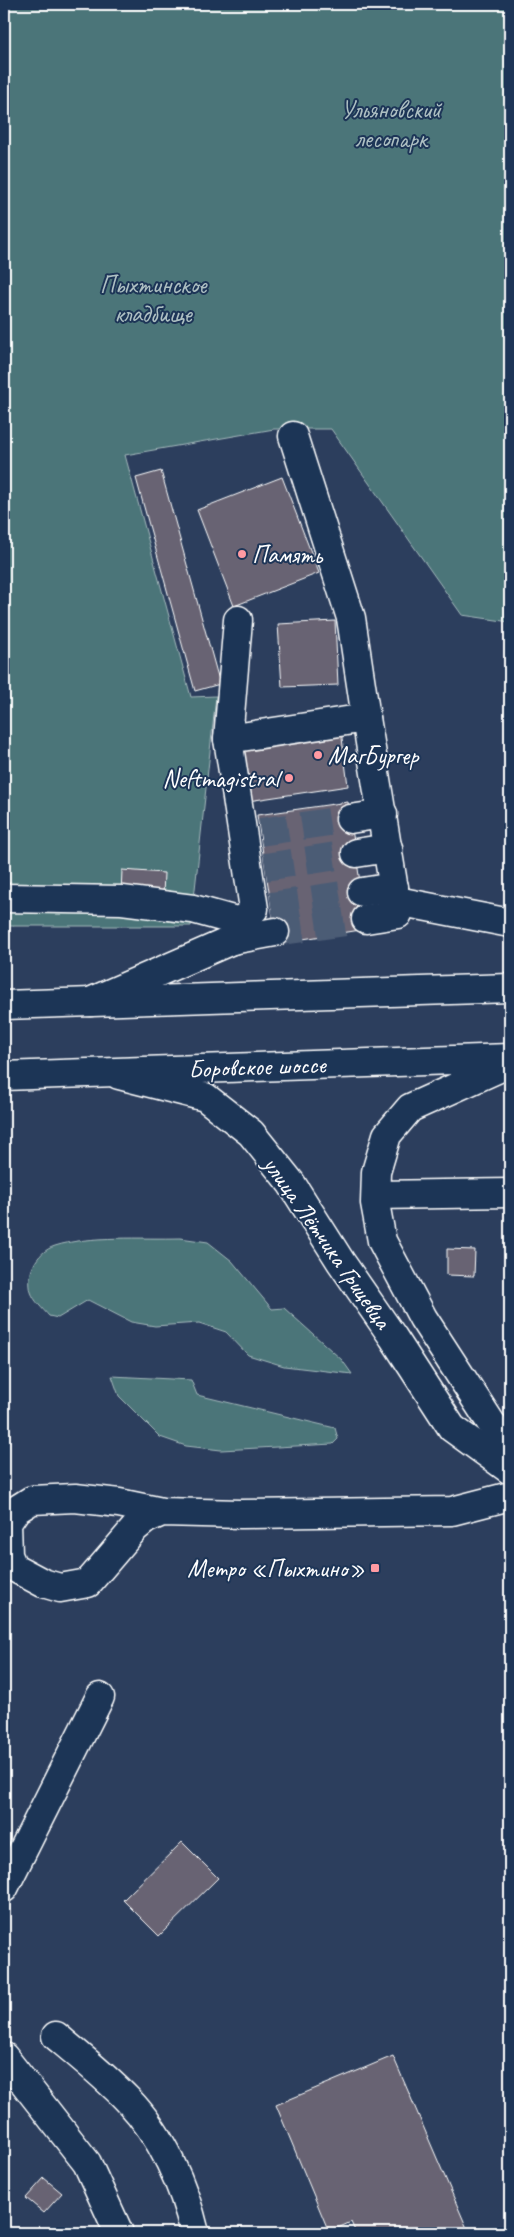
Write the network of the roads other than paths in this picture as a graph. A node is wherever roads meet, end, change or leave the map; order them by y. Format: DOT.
graph roads {
  1 [pos="293,436"];
  2 [pos="238,620"];
  3 [pos="366,718"];
  4 [pos="228,739"];
  5 [pos="383,814"];
  6 [pos="350,819"];
  7 [pos="388,848"];
  8 [pos="356,853"];
  9 [pos="362,892"];
  10 [pos="396,894"];
  11 [pos="4,898"];
  12 [pos="249,919"];
  13 [pos="366,919"];
  14 [pos="510,923"];
  15 [pos="275,932"];
  16 [pos="510,988"];
  17 [pos="90,1002"];
  18 [pos="4,1006"];
  19 [pos="510,1058"];
  20 [pos="510,1062"];
  21 [pos="105,1072"];
  22 [pos="4,1076"];
  23 [pos="510,1193"];
  24 [pos="376,1195"];
  25 [pos="510,1452"];
  26 [pos="510,1470"];
  27 [pos="510,1496"];
  28 [pos="162,1512"];
  29 [pos="100,1697"];
  30 [pos="4,1888"];
  31 [pos="56,2036"];
  32 [pos="4,2057"];
  33 [pos="119,2233"];
  34 [pos="195,2233"];
  1 -- 3 [label="street"];
  2 -- 4 [label="street"];
  3 -- 4 [label="street"];
  3 -- 5 [label="street"];
  4 -- 12 [label="street"];
  5 -- 6 [label="street"];
  5 -- 7 [label="street"];
  7 -- 8 [label="street"];
  7 -- 10 [label="street"];
  9 -- 10 [label="street"];
  10 -- 13 [label="street"];
  10 -- 14 [label="street"];
  11 -- 12 [label="street"];
  12 -- 15 [label="street"];
  12 -- 17 [label="street"];
  16 -- 17 [label="street"];
  17 -- 18 [label="street"];
  19 -- 21 [label="street, Боровское шоссе"];
  20 -- 24 [label="street, улица Лётчика Грицевца"];
  21 -- 22 [label="street, Боровское шоссе"];
  21 -- 26 [label="street, улица Лётчика Грицевца"];
  23 -- 24 [label="street"];
  24 -- 25 [label="street, улица Лётчика Грицевца"];
  27 -- 28 [label="street"];
  28 -- 28 [label="street"];
  29 -- 30 [label="street"];
  31 -- 34 [label="street"];
  32 -- 33 [label="street"];
}
